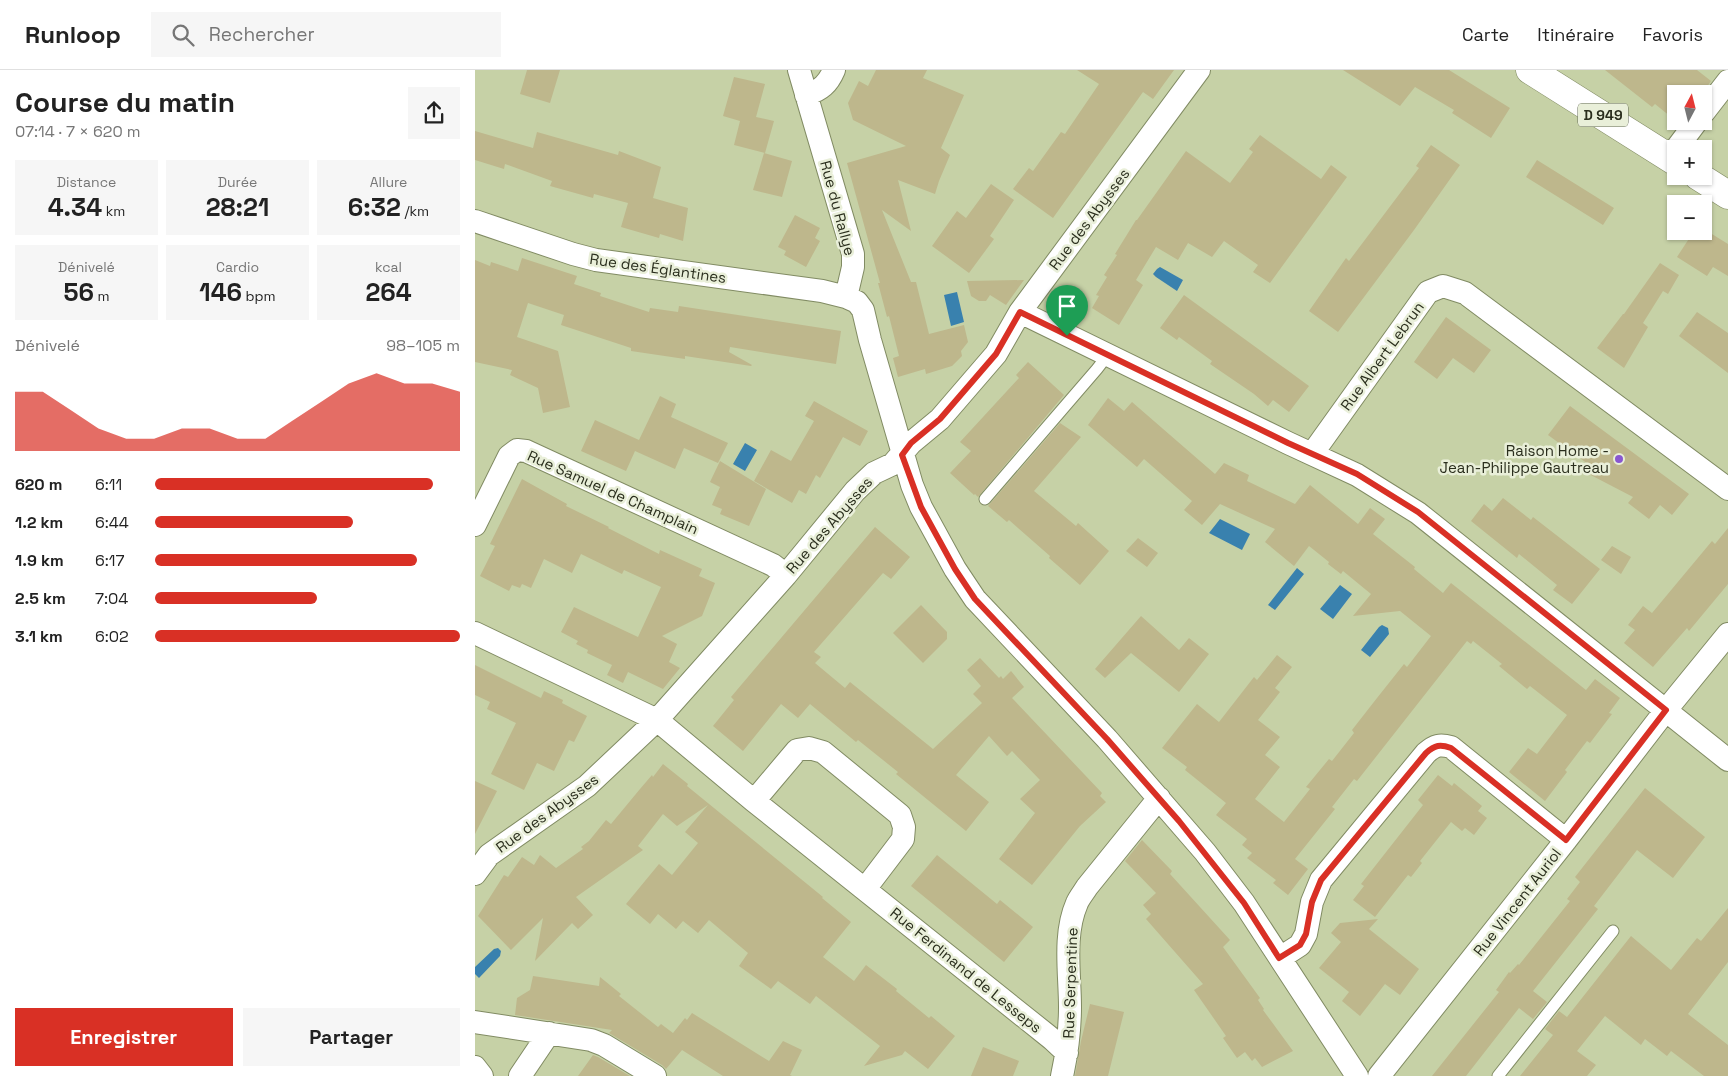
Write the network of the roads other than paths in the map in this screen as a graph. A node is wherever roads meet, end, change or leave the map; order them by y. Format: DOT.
graph roads {
  1 [pos="799,70"];
  2 [pos="834,70"];
  3 [pos="1199,70"];
  4 [pos="1530,70"];
  5 [pos="1728,81"];
  6 [pos="807,95"];
  7 [pos="1713,100"];
  8 [pos="1667,149"];
  9 [pos="1712,185"];
  10 [pos="1728,195"];
  11 [pos="475,221"];
  12 [pos="846,297"];
  13 [pos="1020,312"];
  14 [pos="1107,356"];
  15 [pos="1312,454"];
  16 [pos="902,455"];
  17 [pos="1728,489"];
  18 [pos="985,499"];
  19 [pos="475,525"];
  20 [pos="786,575"];
  21 [pos="475,633"];
  22 [pos="1728,634"];
  23 [pos="1666,710"];
  24 [pos="657,720"];
  25 [pos="1728,760"];
  26 [pos="1159,798"];
  27 [pos="753,801"];
  28 [pos="1566,840"];
  29 [pos="475,874"];
  30 [pos="865,889"];
  31 [pos="1613,931"];
  32 [pos="1279,958"];
  33 [pos="475,1022"];
  34 [pos="549,1032"];
  35 [pos="1067,1053"];
  36 [pos="475,1067"];
  37 [pos="482,1076"];
  38 [pos="520,1076"];
  39 [pos="655,1076"];
  40 [pos="1062,1076"];
  41 [pos="1357,1076"];
  42 [pos="1379,1076"];
  43 [pos="1498,1076"];
  1 -- 6 [label="street, Rue du Rallye"];
  2 -- 6 [label="street"];
  3 -- 13 [label="street, Rue des Abysses"];
  4 -- 8 [label="main road, D 949"];
  5 -- 7 [label="street"];
  6 -- 12 [label="street, Rue du Rallye"];
  9 -- 10 [label="main road"];
  11 -- 12 [label="street, Rue des Églantines"];
  12 -- 16 [label="street"];
  13 -- 14 [label="street"];
  13 -- 16 [label="street, Rue des Abysses"];
  14 -- 15 [label="street"];
  14 -- 18 [label="lane"];
  15 -- 17 [label="street, Rue Albert Lebrun"];
  15 -- 23 [label="street"];
  16 -- 20 [label="street, Rue des Abysses"];
  16 -- 26 [label="street"];
  19 -- 20 [label="street, Rue Samuel de Champlain"];
  20 -- 24 [label="street, Rue des Abysses"];
  21 -- 24 [label="street"];
  22 -- 23 [label="street, Rue Vincent Auriol"];
  23 -- 25 [label="street"];
  23 -- 28 [label="street, Rue Vincent Auriol"];
  24 -- 27 [label="street, Rue Ferdinand de Lesseps"];
  24 -- 29 [label="street, Rue des Abysses"];
  26 -- 32 [label="street"];
  26 -- 35 [label="street, Rue Serpentine"];
  27 -- 30 [label="street, Rue Ferdinand de Lesseps"];
  27 -- 30 [label="street"];
  28 -- 32 [label="street"];
  28 -- 42 [label="street, Rue Vincent Auriol"];
  30 -- 35 [label="street, Rue Ferdinand de Lesseps"];
  31 -- 43 [label="lane"];
  32 -- 41 [label="street"];
  33 -- 34 [label="street"];
  34 -- 38 [label="street"];
  34 -- 39 [label="street"];
  35 -- 40 [label="street, Rue Serpentine"];
  36 -- 37 [label="street"];
}
